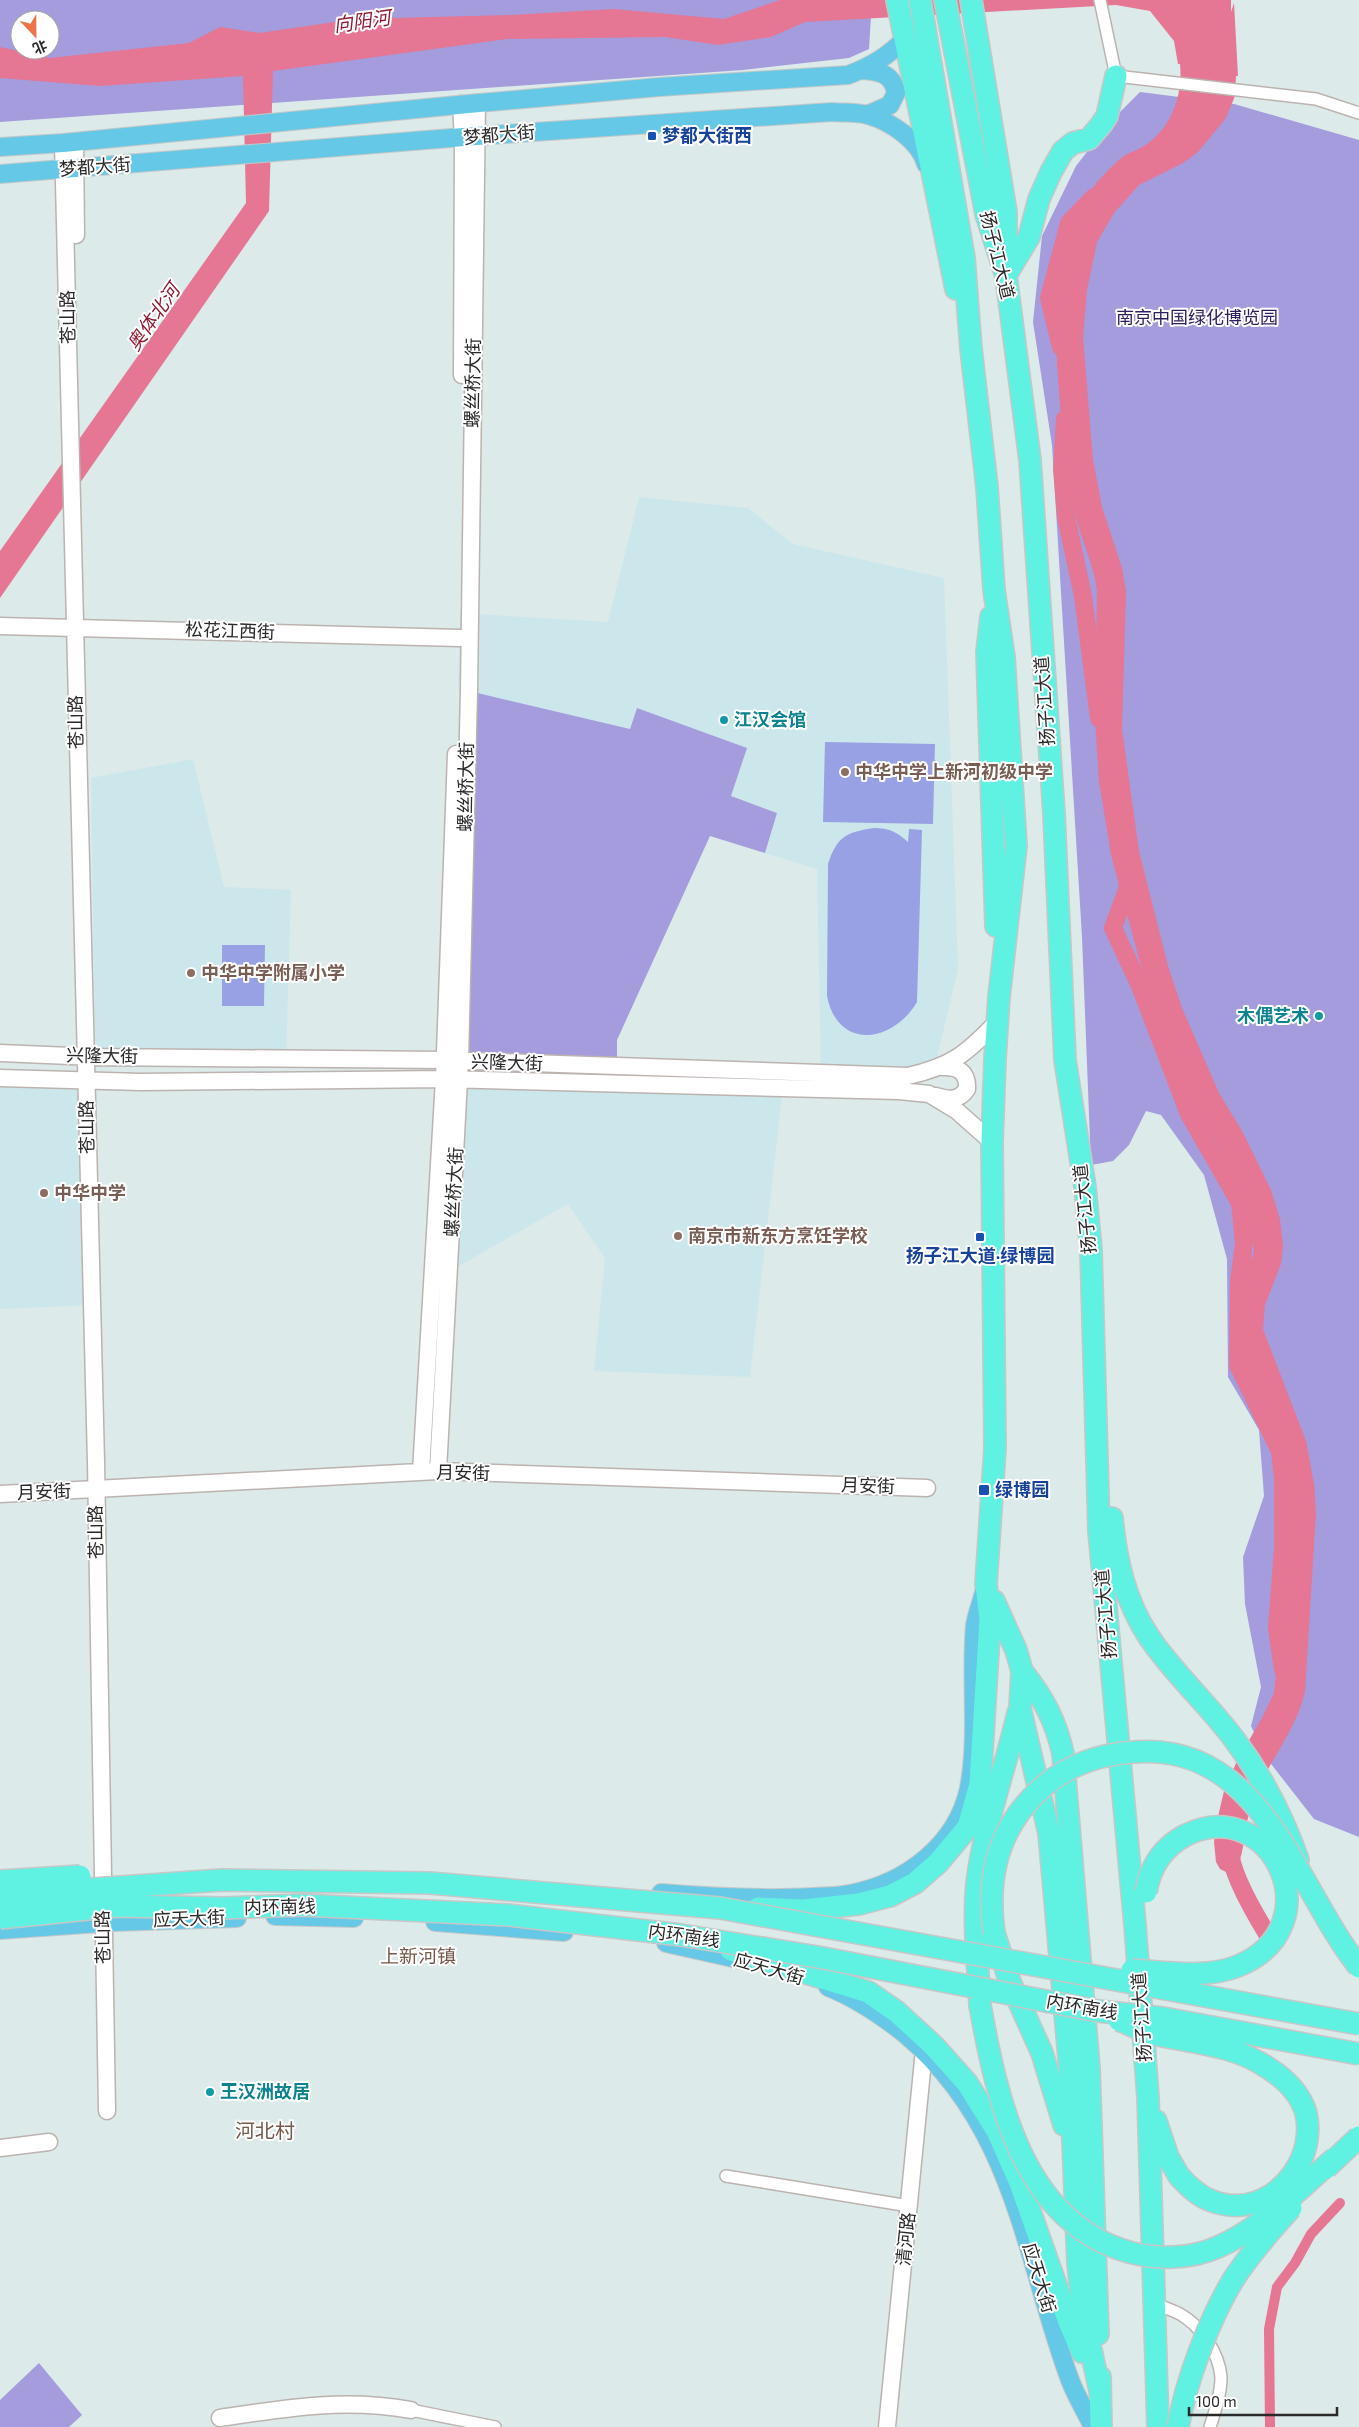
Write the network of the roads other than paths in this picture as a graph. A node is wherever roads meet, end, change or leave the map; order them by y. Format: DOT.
graph roads {
  1 [pos="897,0"];
  2 [pos="920,0"];
  3 [pos="945,0"];
  4 [pos="971,0"];
  5 [pos="1101,5"];
  6 [pos="912,32"];
  7 [pos="861,70"];
  8 [pos="1116,76"];
  9 [pos="469,104"];
  10 [pos="1359,113"];
  11 [pos="867,115"];
  12 [pos="470,137"];
  13 [pos="69,143"];
  14 [pos="0,147"];
  15 [pos="70,169"];
  16 [pos="0,174"];
  17 [pos="941,213"];
  18 [pos="1006,276"];
  19 [pos="971,349"];
  20 [pos="0,626"];
  21 [pos="79,627"];
  22 [pos="460,638"];
  23 [pos="997,1022"];
  24 [pos="0,1053"];
  25 [pos="90,1057"];
  26 [pos="452,1060"];
  27 [pos="942,1067"];
  28 [pos="0,1078"];
  29 [pos="452,1079"];
  30 [pos="90,1081"];
  31 [pos="929,1094"];
  32 [pos="992,1142"];
  33 [pos="1096,1435"];
  34 [pos="438,1471"];
  35 [pos="421,1472"];
  36 [pos="927,1488"];
  37 [pos="101,1489"];
  38 [pos="0,1494"];
  39 [pos="986,1584"];
  40 [pos="1022,1671"];
  41 [pos="1020,1708"];
  42 [pos="1303,1875"];
  43 [pos="107,1879"];
  44 [pos="222,1880"];
  45 [pos="0,1881"];
  46 [pos="0,1891"];
  47 [pos="0,1900"];
  48 [pos="224,1908"];
  49 [pos="720,1908"];
  50 [pos="0,1918"];
  51 [pos="109,1922"];
  52 [pos="1135,1925"];
  53 [pos="0,1930"];
  54 [pos="681,1935"];
  55 [pos="1043,1966"];
  56 [pos="1359,1967"];
  57 [pos="1098,2011"];
  58 [pos="1359,2024"];
  59 [pos="929,2048"];
  60 [pos="1359,2054"];
  61 [pos="1148,2097"];
  62 [pos="107,2111"];
  63 [pos="1359,2137"];
  64 [pos="49,2142"];
  65 [pos="0,2148"];
  66 [pos="1335,2158"];
  67 [pos="1074,2159"];
  68 [pos="726,2176"];
  69 [pos="909,2206"];
  70 [pos="1154,2304"];
  71 [pos="1100,2391"];
  72 [pos="411,2410"];
  73 [pos="220,2418"];
  74 [pos="495,2427"];
  75 [pos="887,2427"];
  76 [pos="1093,2427"];
  77 [pos="1101,2427"];
  78 [pos="1158,2427"];
  79 [pos="1178,2427"];
  80 [pos="1210,2427"];
  1 -- 6 [label="highway"];
  2 -- 6 [label="highway, 扬子江大道"];
  3 -- 18 [label="highway, 扬子江大道"];
  4 -- 18 [label="highway"];
  5 -- 8 [label="street"];
  6 -- 7 [label="main road, 梦都大街"];
  6 -- 17 [label="highway"];
  6 -- 19 [label="highway, 扬子江大道"];
  7 -- 9 [label="main road, 梦都大街"];
  7 -- 11 [label="main road"];
  8 -- 10 [label="street"];
  8 -- 18 [label="highway"];
  9 -- 12 [label="street, 螺丝桥大街"];
  9 -- 13 [label="main road, 梦都大街"];
  11 -- 12 [label="main road, 梦都大街"];
  11 -- 17 [label="main road, 梦都大街"];
  12 -- 15 [label="main road, 梦都大街"];
  12 -- 22 [label="street, 螺丝桥大街"];
  12 -- 26 [label="street, 螺丝桥大街"];
  13 -- 14 [label="main road, 梦都大街"];
  13 -- 15 [label="street, 苍山路"];
  15 -- 16 [label="main road, 梦都大街"];
  15 -- 21 [label="street, 苍山路"];
  17 -- 19 [label="highway"];
  18 -- 33 [label="highway, 扬子江大道"];
  19 -- 23 [label="highway, 扬子江大道"];
  20 -- 21 [label="street, 松花江西街"];
  21 -- 22 [label="street, 松花江西街"];
  21 -- 25 [label="street, 苍山路"];
  22 -- 26 [label="street, 螺丝桥大街"];
  23 -- 27 [label="street, 兴隆大街"];
  23 -- 32 [label="highway"];
  24 -- 25 [label="street, 兴隆大街"];
  25 -- 26 [label="street, 兴隆大街"];
  25 -- 30 [label="street, 苍山路"];
  26 -- 27 [label="street, 兴隆大街"];
  26 -- 29 [label="street, 螺丝桥大街"];
  27 -- 31 [label="street"];
  28 -- 30 [label="street, 兴隆大街"];
  29 -- 30 [label="street, 兴隆大街"];
  29 -- 31 [label="street, 兴隆大街"];
  29 -- 34 [label="street, 螺丝桥大街"];
  29 -- 35 [label="street, 螺丝桥大街"];
  30 -- 37 [label="street, 苍山路"];
  31 -- 32 [label="street, 兴隆大街"];
  32 -- 39 [label="highway"];
  33 -- 42 [label="highway, bridge"];
  33 -- 52 [label="highway, 扬子江大道"];
  34 -- 35 [label="street, 月安街"];
  34 -- 36 [label="street, 月安街"];
  35 -- 37 [label="street, 月安街"];
  37 -- 38 [label="street, 月安街"];
  37 -- 43 [label="street, 苍山路"];
  39 -- 40 [label="highway"];
  39 -- 43 [label="main road"];
  39 -- 49 [label="highway, bridge"];
  40 -- 41 [label="highway"];
  40 -- 71 [label="highway"];
  41 -- 66 [label="highway, bridge"];
  41 -- 67 [label="highway"];
  42 -- 56 [label="highway, bridge"];
  42 -- 67 [label="highway, bridge"];
  43 -- 46 [label="main road"];
  43 -- 51 [label="street, 苍山路"];
  44 -- 45 [label="highway, bridge"];
  44 -- 47 [label="highway, 内环南线, bridge"];
  44 -- 49 [label="highway, 内环南线, bridge"];
  48 -- 50 [label="highway, 内环南线, bridge"];
  48 -- 53 [label="highway, bridge"];
  48 -- 54 [label="highway, 内环南线, bridge"];
  49 -- 55 [label="highway, 内环南线, bridge"];
  51 -- 53 [label="main road, 应天大街"];
  51 -- 59 [label="main road, 应天大街"];
  51 -- 62 [label="street, 苍山路"];
  52 -- 55 [label="highway, bridge"];
  52 -- 61 [label="highway, 扬子江大道"];
  54 -- 57 [label="highway, 内环南线, bridge"];
  54 -- 59 [label="highway, bridge"];
  55 -- 58 [label="highway, 内环南线, bridge"];
  57 -- 60 [label="highway, 内环南线, bridge"];
  57 -- 61 [label="highway, bridge"];
  59 -- 69 [label="street, 清河路"];
  59 -- 71 [label="highway"];
  59 -- 76 [label="main road, 应天大街"];
  61 -- 70 [label="highway, 扬子江大道"];
  63 -- 66 [label="highway, bridge"];
  64 -- 65 [label="street"];
  66 -- 79 [label="highway, bridge"];
  67 -- 71 [label="highway"];
  68 -- 69 [label="street"];
  69 -- 75 [label="street, 清河路"];
  70 -- 78 [label="highway, 扬子江大道"];
  70 -- 80 [label="street"];
  71 -- 77 [label="highway"];
  72 -- 73 [label="street"];
  72 -- 74 [label="street"];
}
